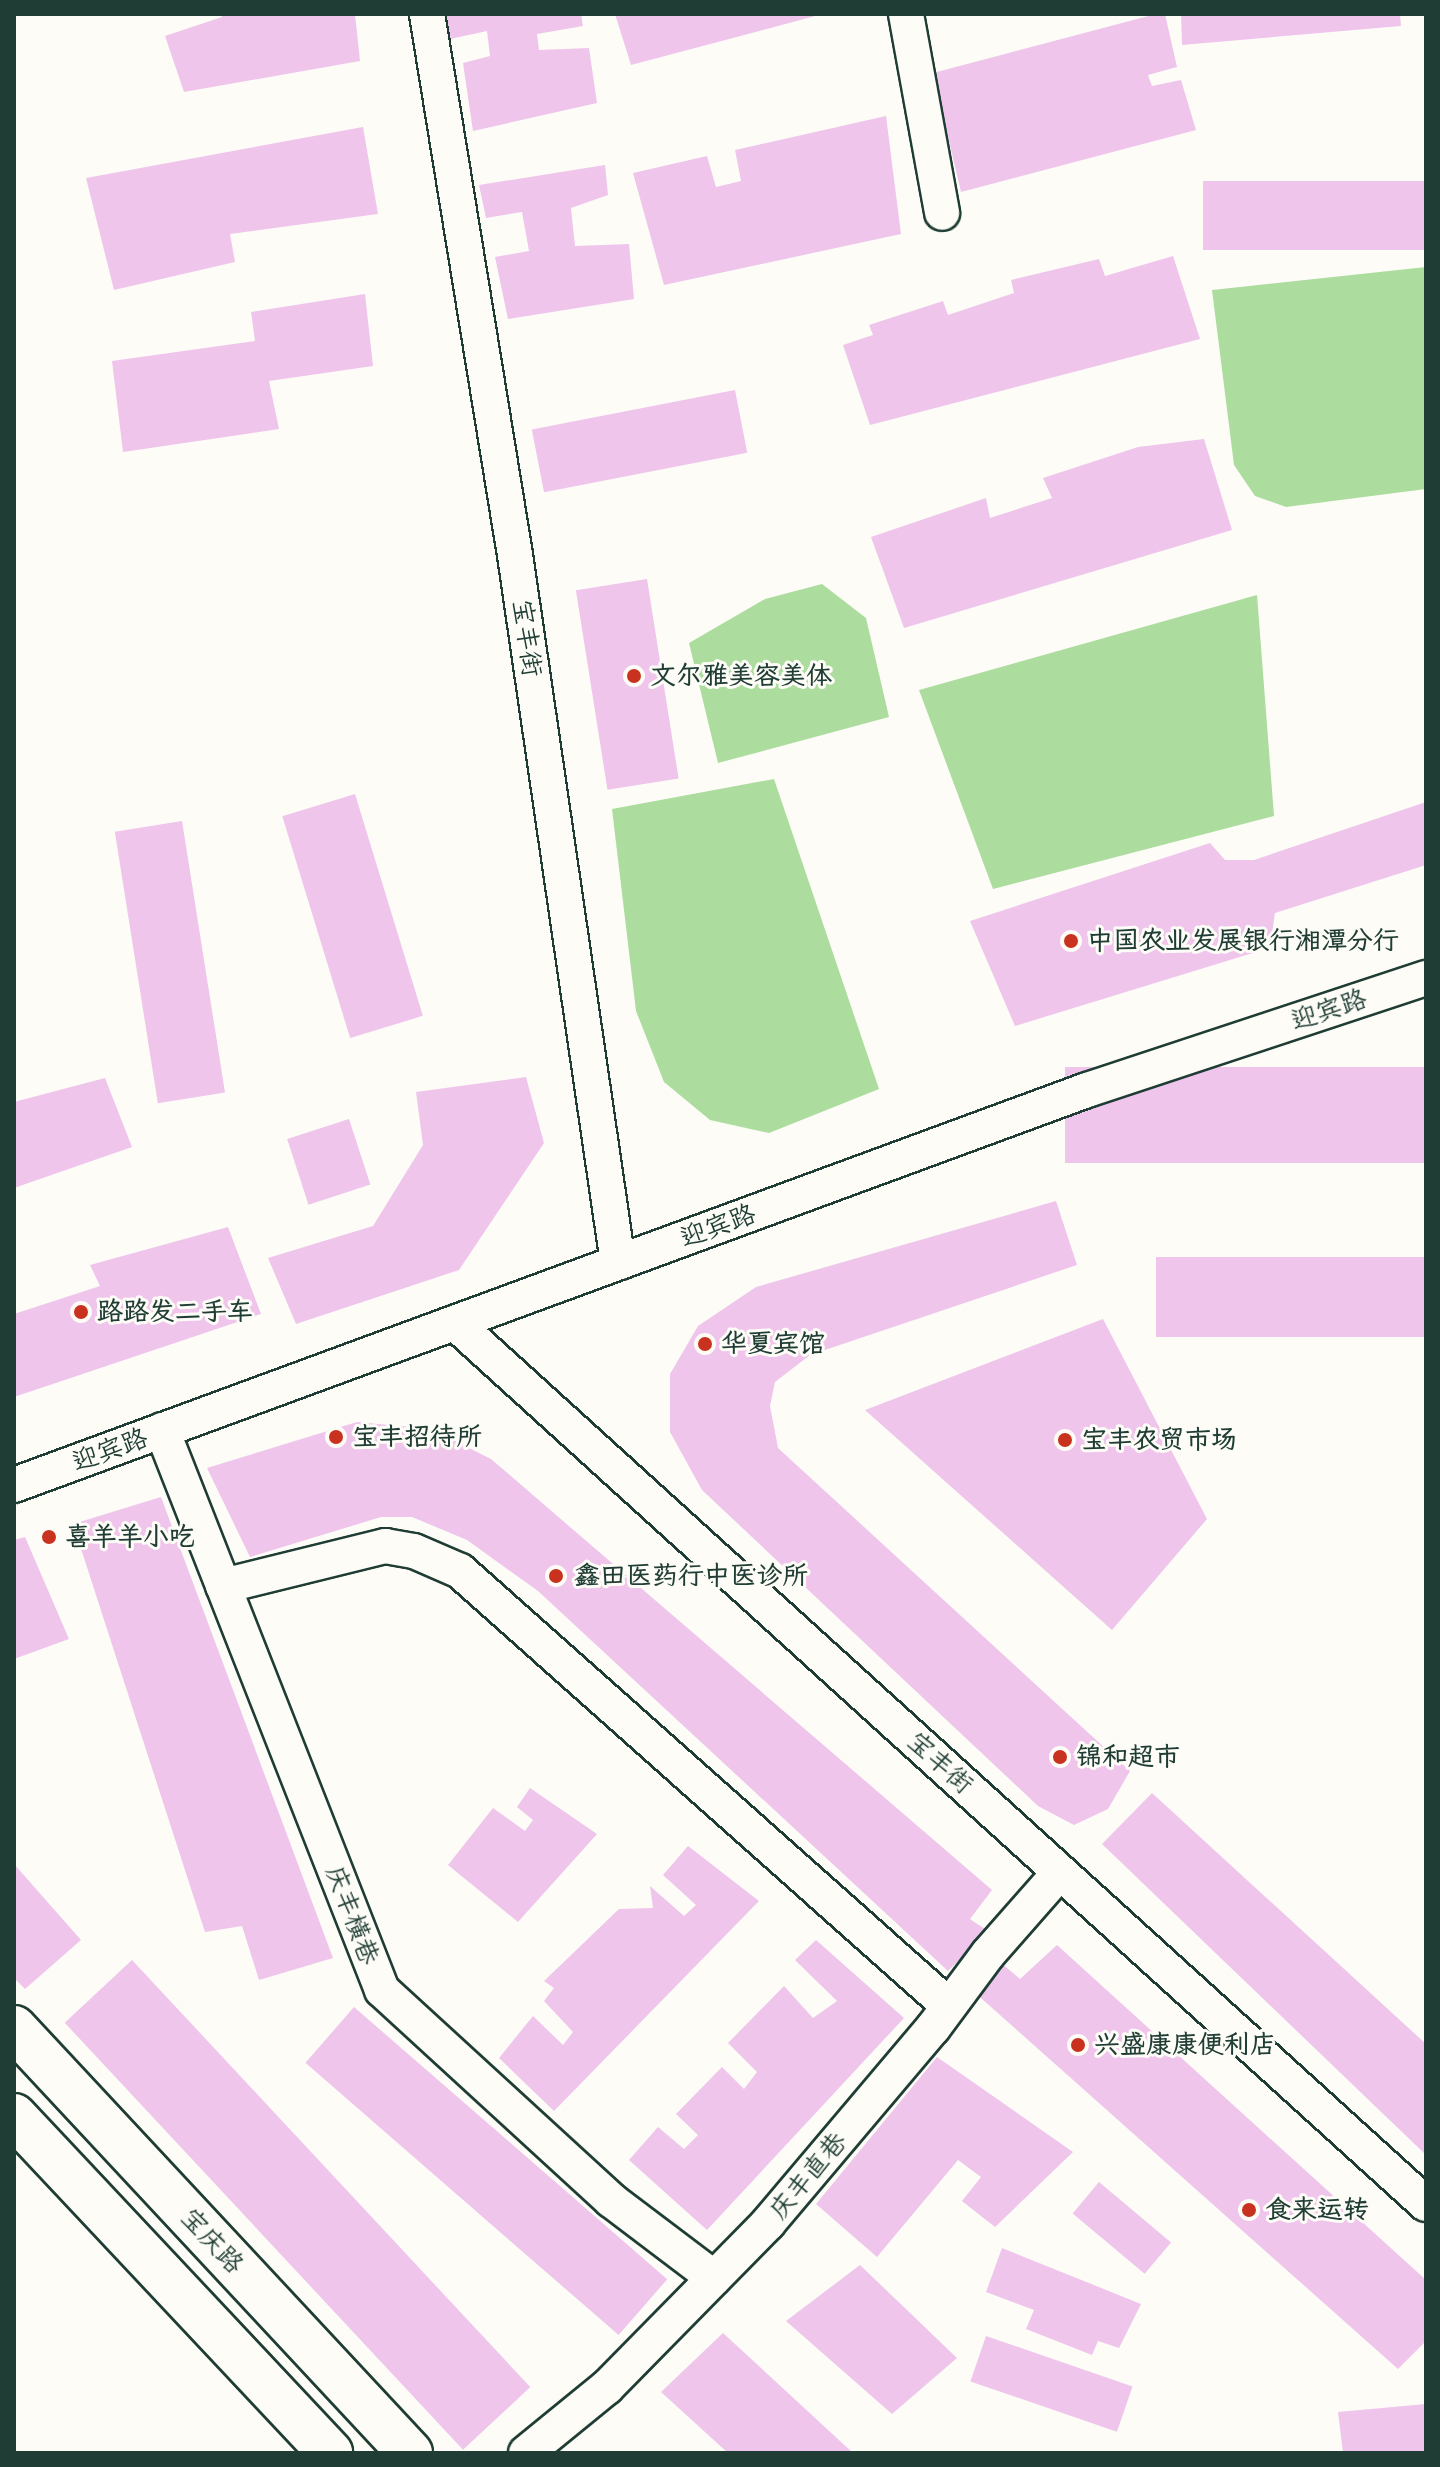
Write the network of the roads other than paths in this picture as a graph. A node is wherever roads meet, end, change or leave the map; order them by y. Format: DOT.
graph roads {
  1 [pos="427,14"];
  2 [pos="906,14"];
  3 [pos="942,213"];
  4 [pos="1426,978"];
  5 [pos="618,1263"];
  6 [pos="455,1323"];
  7 [pos="162,1430"];
  8 [pos="14,1485"];
  9 [pos="223,1586"];
  10 [pos="1060,1872"];
  11 [pos="949,2006"];
  12 [pos="14,2028"];
  13 [pos="14,2116"];
  14 [pos="1426,2204"];
  15 [pos="714,2278"];
  16 [pos="330,2453"];
  17 [pos="410,2453"];
  18 [pos="526,2453"];
  1 -- 5 [label="street, 宝丰街"];
  2 -- 3 [label="street"];
  4 -- 5 [label="street, 迎宾路"];
  5 -- 6 [label="street, 迎宾路"];
  6 -- 7 [label="street, 迎宾路"];
  6 -- 10 [label="street, 宝丰街"];
  7 -- 8 [label="street, 迎宾路"];
  7 -- 9 [label="street, 庆丰横巷"];
  9 -- 11 [label="street"];
  9 -- 15 [label="street, 庆丰横巷"];
  10 -- 11 [label="street, 庆丰直巷"];
  10 -- 14 [label="street, 宝丰街"];
  11 -- 15 [label="street, 庆丰直巷"];
  12 -- 17 [label="street, 宝庆路"];
  13 -- 16 [label="street"];
  15 -- 18 [label="street, 庆丰直巷"];
}
